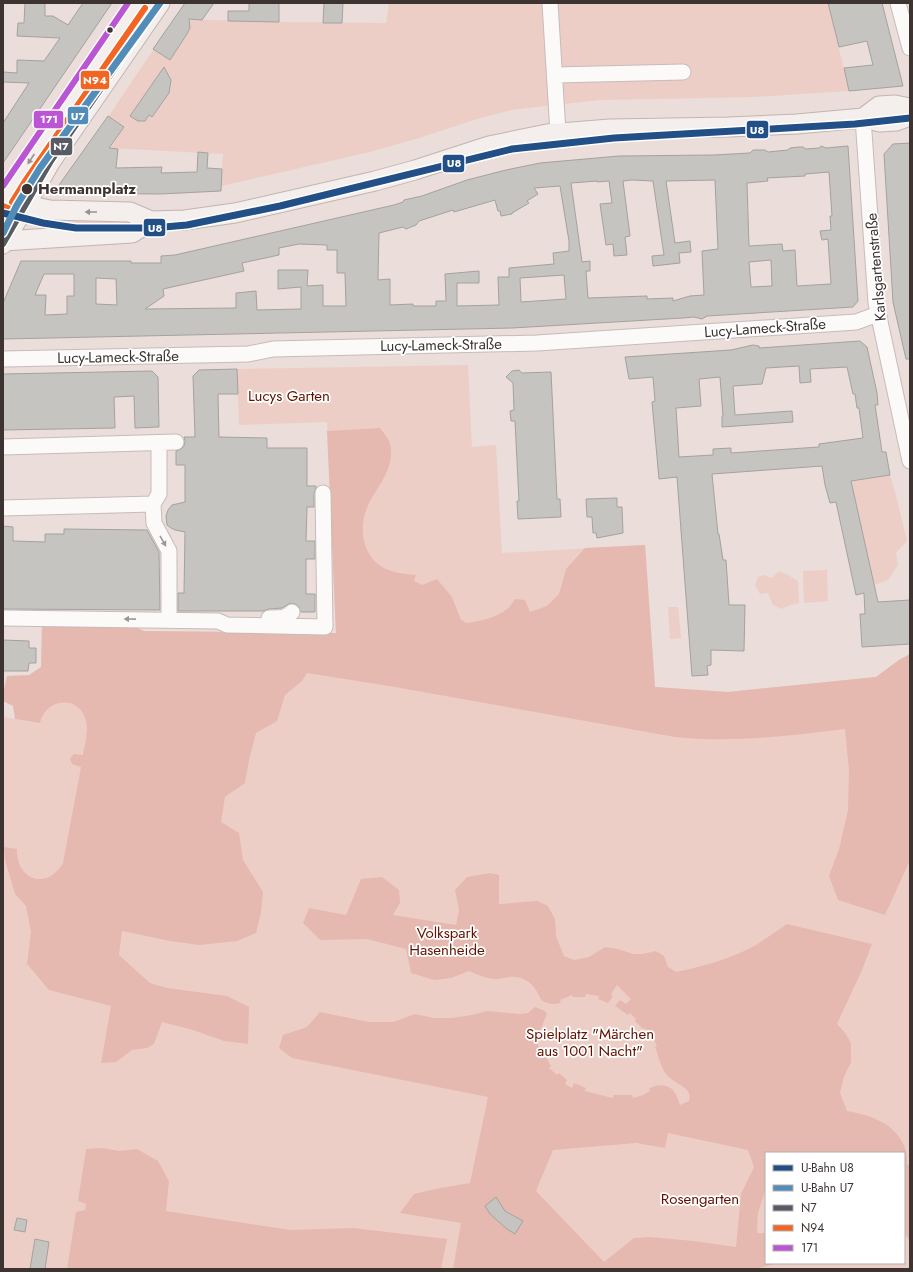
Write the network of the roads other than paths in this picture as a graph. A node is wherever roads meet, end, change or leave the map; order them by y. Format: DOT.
graph roads {
  1 [pos="138,3"];
  2 [pos="160,3"];
  3 [pos="550,3"];
  4 [pos="898,3"];
  5 [pos="910,48"];
  6 [pos="684,72"];
  7 [pos="555,75"];
  8 [pos="910,108"];
  9 [pos="910,116"];
  10 [pos="863,118"];
  11 [pos="558,133"];
  12 [pos="4,199"];
  13 [pos="25,205"];
  14 [pos="151,221"];
  15 [pos="3,242"];
  16 [pos="878,314"];
  17 [pos="3,359"];
  18 [pos="904,408"];
  19 [pos="176,442"];
  20 [pos="159,443"];
  21 [pos="3,447"];
  22 [pos="910,461"];
  23 [pos="323,493"];
  24 [pos="153,504"];
  25 [pos="3,508"];
  26 [pos="292,612"];
  27 [pos="3,618"];
  28 [pos="169,620"];
  29 [pos="218,620"];
  1 -- 12 [label="main road, one-way"];
  2 -- 13 [label="main road"];
  3 -- 7 [label="street"];
  4 -- 5 [label="street"];
  6 -- 7 [label="street"];
  7 -- 11 [label="street"];
  8 -- 10 [label="main road"];
  9 -- 10 [label="main road"];
  10 -- 11 [label="main road"];
  10 -- 16 [label="street, Karlsgartenstraße"];
  11 -- 14 [label="main road"];
  12 -- 13 [label="main road"];
  14 -- 13 [label="main road, one-way"];
  13 -- 15 [label="main road"];
  14 -- 15 [label="main road"];
  16 -- 17 [label="street, Lucy-Lameck-Straße"];
  16 -- 18 [label="street, Karlsgartenstraße"];
  18 -- 22 [label="street, Karlsgartenstraße"];
  19 -- 20 [label="street"];
  20 -- 21 [label="street"];
  20 -- 24 [label="street"];
  23 -- 29 [label="street"];
  24 -- 25 [label="street"];
  24 -- 28 [label="street, one-way"];
  26 -- 29 [label="street"];
  28 -- 27 [label="street, one-way"];
  28 -- 29 [label="street"];
}
